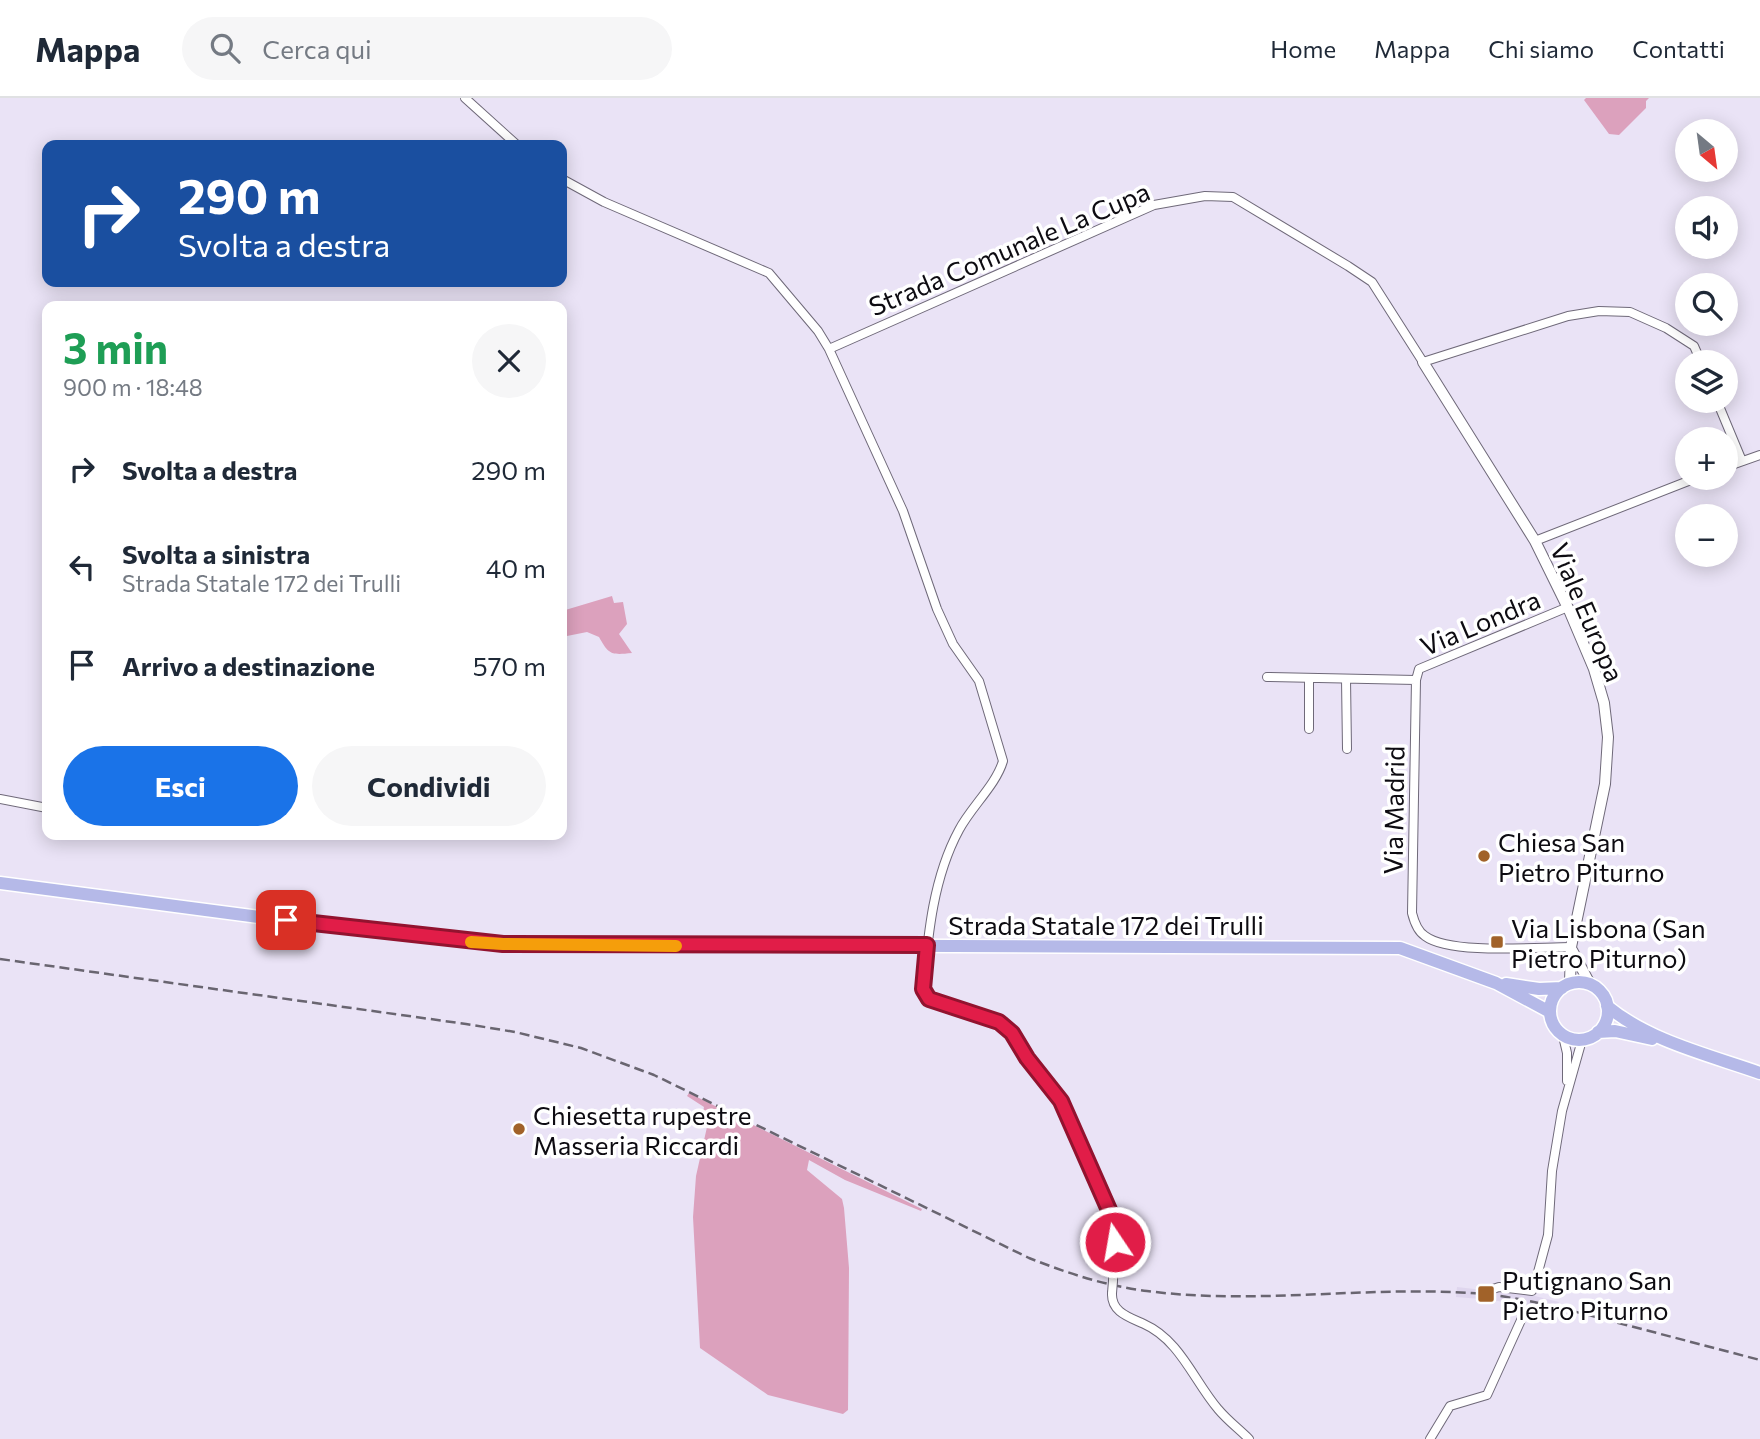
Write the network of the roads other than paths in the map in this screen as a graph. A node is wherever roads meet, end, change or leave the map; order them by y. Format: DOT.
graph roads {
  1 [pos="466,98"];
  2 [pos="512,140"];
  3 [pos="567,182"];
  4 [pos="829,349"];
  5 [pos="1696,350"];
  6 [pos="1423,362"];
  7 [pos="1722,413"];
  8 [pos="1760,455"];
  9 [pos="1742,461"];
  10 [pos="1738,462"];
  11 [pos="1675,486"];
  12 [pos="1535,541"];
  13 [pos="1567,607"];
  14 [pos="1266,677"];
  15 [pos="1309,678"];
  16 [pos="1346,679"];
  17 [pos="1416,680"];
  18 [pos="1309,729"];
  19 [pos="1347,749"];
  20 [pos="0,799"];
  21 [pos="42,807"];
  22 [pos="0,883"];
  23 [pos="927,945"];
  24 [pos="1571,947"];
  25 [pos="1496,982"];
  26 [pos="1590,984"];
  27 [pos="1566,986"];
  28 [pos="1607,1006"];
  29 [pos="1550,1012"];
  30 [pos="1598,1032"];
  31 [pos="1563,1036"];
  32 [pos="1582,1040"];
  33 [pos="1673,1042"];
  34 [pos="1760,1073"];
  35 [pos="1567,1094"];
  36 [pos="1493,1289"];
  37 [pos="1522,1318"];
  38 [pos="1250,1439"];
  39 [pos="1430,1439"];
  1 -- 2 [label="street"];
  3 -- 4 [label="street"];
  4 -- 6 [label="street, Strada Comunale La Cupa"];
  4 -- 23 [label="street"];
  5 -- 6 [label="street"];
  6 -- 12 [label="street, Viale Europa"];
  7 -- 9 [label="street"];
  8 -- 9 [label="street"];
  9 -- 10 [label="street"];
  11 -- 12 [label="street"];
  12 -- 13 [label="street, Viale Europa"];
  13 -- 17 [label="street, Via Londra"];
  13 -- 24 [label="street, Viale Europa"];
  14 -- 15 [label="street"];
  15 -- 16 [label="street"];
  15 -- 18 [label="street"];
  16 -- 17 [label="street"];
  16 -- 19 [label="street"];
  17 -- 24 [label="street, Via Madrid"];
  20 -- 21 [label="street"];
  22 -- 23 [label="main road, Strada Statale 172 dei Trulli"];
  23 -- 25 [label="main road, Strada Statale 172 dei Trulli"];
  23 -- 38 [label="street, bridge"];
  24 -- 26 [label="street"];
  24 -- 27 [label="street, Viale Europa"];
  25 -- 27 [label="main road, Strada Statale 172 dei Trulli"];
  25 -- 29 [label="main road, Strada Statale 172 dei Trulli"];
  26 -- 27 [label="main road"];
  26 -- 28 [label="main road"];
  27 -- 29 [label="main road"];
  28 -- 30 [label="main road"];
  28 -- 33 [label="main road"];
  29 -- 31 [label="main road"];
  30 -- 32 [label="main road"];
  30 -- 33 [label="main road"];
  31 -- 32 [label="main road"];
  31 -- 35 [label="street"];
  32 -- 35 [label="street"];
  33 -- 34 [label="main road"];
  35 -- 36 [label="street"];
  37 -- 39 [label="street"];
}
